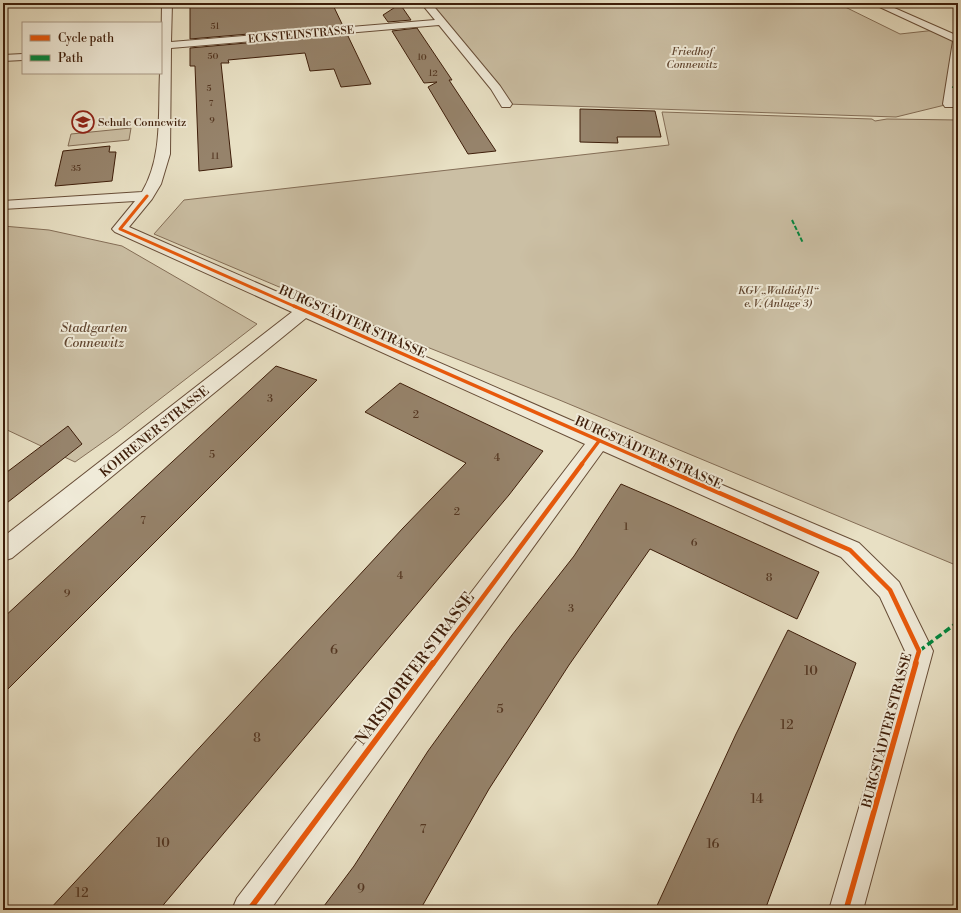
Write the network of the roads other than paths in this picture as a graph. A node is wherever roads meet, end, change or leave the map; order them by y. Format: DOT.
graph roads {
  1 [pos="167,3"];
  2 [pos="426,3"];
  3 [pos="876,3"];
  4 [pos="441,22"];
  5 [pos="163,46"];
  6 [pos="22,57"];
  7 [pos="3,58"];
  8 [pos="506,104"];
  9 [pos="949,104"];
  10 [pos="150,190"];
  11 [pos="3,205"];
  12 [pos="304,311"];
  13 [pos="599,441"];
  14 [pos="3,551"];
  15 [pos="249,910"];
  16 [pos="846,910"];
  1 -- 5 [label="street"];
  2 -- 4 [label="street"];
  3 -- 9 [label="street"];
  4 -- 5 [label="street, ECKSTEINSTRASSE"];
  4 -- 8 [label="street"];
  5 -- 10 [label="street"];
  6 -- 7 [label="street"];
  10 -- 11 [label="street"];
  10 -- 12 [label="street, BURGSTÄDTER STRASSE"];
  12 -- 13 [label="street, BURGSTÄDTER STRASSE"];
  12 -- 14 [label="street, KOHRENER STRASSE"];
  13 -- 15 [label="street, NARSDORFER STRASSE"];
  13 -- 16 [label="street, BURGSTÄDTER STRASSE"];
}
